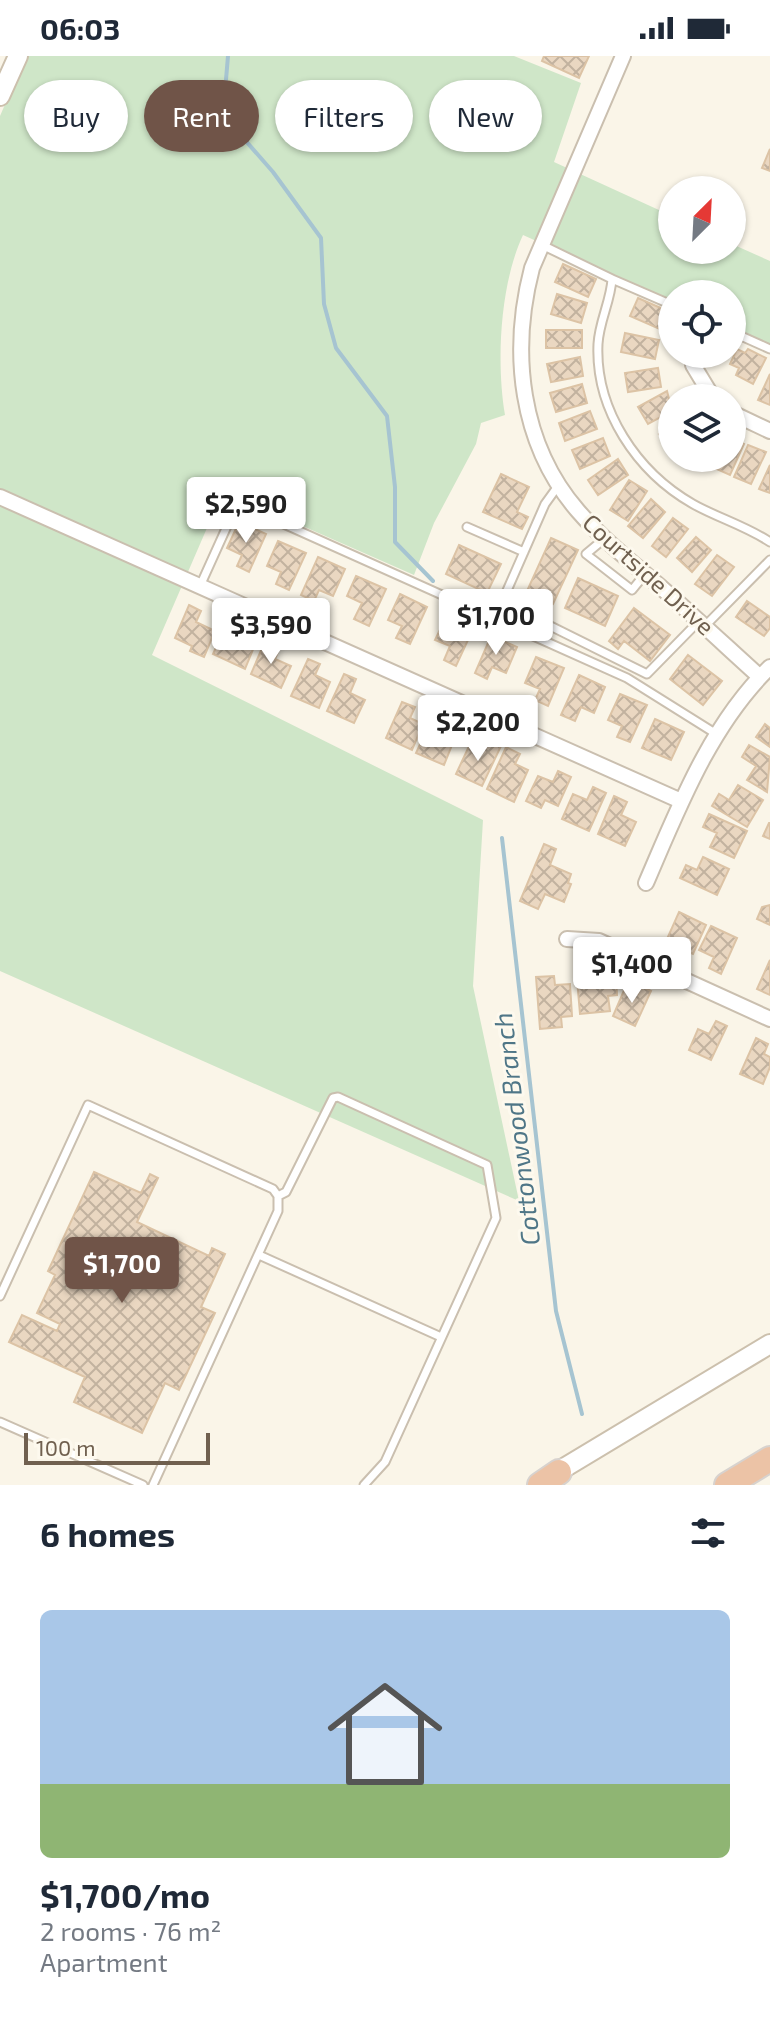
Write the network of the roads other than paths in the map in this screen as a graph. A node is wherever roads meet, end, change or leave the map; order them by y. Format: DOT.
graph roads {
  1 [pos="18,56"];
  2 [pos="619,57"];
  3 [pos="0,96"];
  4 [pos="542,245"];
  5 [pos="612,279"];
  6 [pos="658,299"];
  7 [pos="746,338"];
  8 [pos="770,349"];
  9 [pos="746,420"];
  10 [pos="770,431"];
  11 [pos="559,484"];
  12 [pos="0,497"];
  13 [pos="467,527"];
  14 [pos="605,538"];
  15 [pos="770,542"];
  16 [pos="524,552"];
  17 [pos="770,560"];
  18 [pos="645,574"];
  19 [pos="200,586"];
  20 [pos="701,624"];
  21 [pos="765,672"];
  22 [pos="718,735"];
  23 [pos="681,801"];
  24 [pos="646,883"];
  25 [pos="567,939"];
  26 [pos="770,1019"];
  27 [pos="278,1196"];
  28 [pos="259,1255"];
  29 [pos="0,1296"];
  30 [pos="441,1337"];
  31 [pos="770,1344"];
  32 [pos="0,1422"];
  33 [pos="770,1459"];
  34 [pos="550,1479"];
  35 [pos="143,1485"];
  36 [pos="153,1485"];
  37 [pos="364,1485"];
  38 [pos="532,1485"];
  39 [pos="727,1485"];
  1 -- 3 [label="main road"];
  2 -- 4 [label="street, Courtside Drive"];
  4 -- 5 [label="lane"];
  4 -- 11 [label="street, Courtside Drive"];
  5 -- 6 [label="lane"];
  5 -- 15 [label="lane"];
  7 -- 8 [label="lane"];
  9 -- 10 [label="street"];
  11 -- 14 [label="street, Courtside Drive"];
  11 -- 16 [label="lane"];
  12 -- 19 [label="street"];
  13 -- 16 [label="lane"];
  14 -- 18 [label="street, Courtside Drive"];
  14 -- 18 [label="lane"];
  16 -- 20 [label="lane"];
  17 -- 20 [label="lane"];
  18 -- 20 [label="street, Courtside Drive"];
  19 -- 22 [label="lane"];
  19 -- 23 [label="street"];
  20 -- 21 [label="street, Courtside Drive"];
  21 -- 22 [label="street"];
  22 -- 23 [label="street"];
  23 -- 24 [label="street"];
  25 -- 26 [label="street"];
  27 -- 28 [label="lane"];
  27 -- 29 [label="lane"];
  27 -- 30 [label="lane"];
  28 -- 30 [label="lane"];
  28 -- 36 [label="lane"];
  30 -- 37 [label="lane"];
  31 -- 34 [label="main road"];
  32 -- 35 [label="lane"];
  33 -- 39 [label="highway"];
  34 -- 38 [label="main road"];
}
